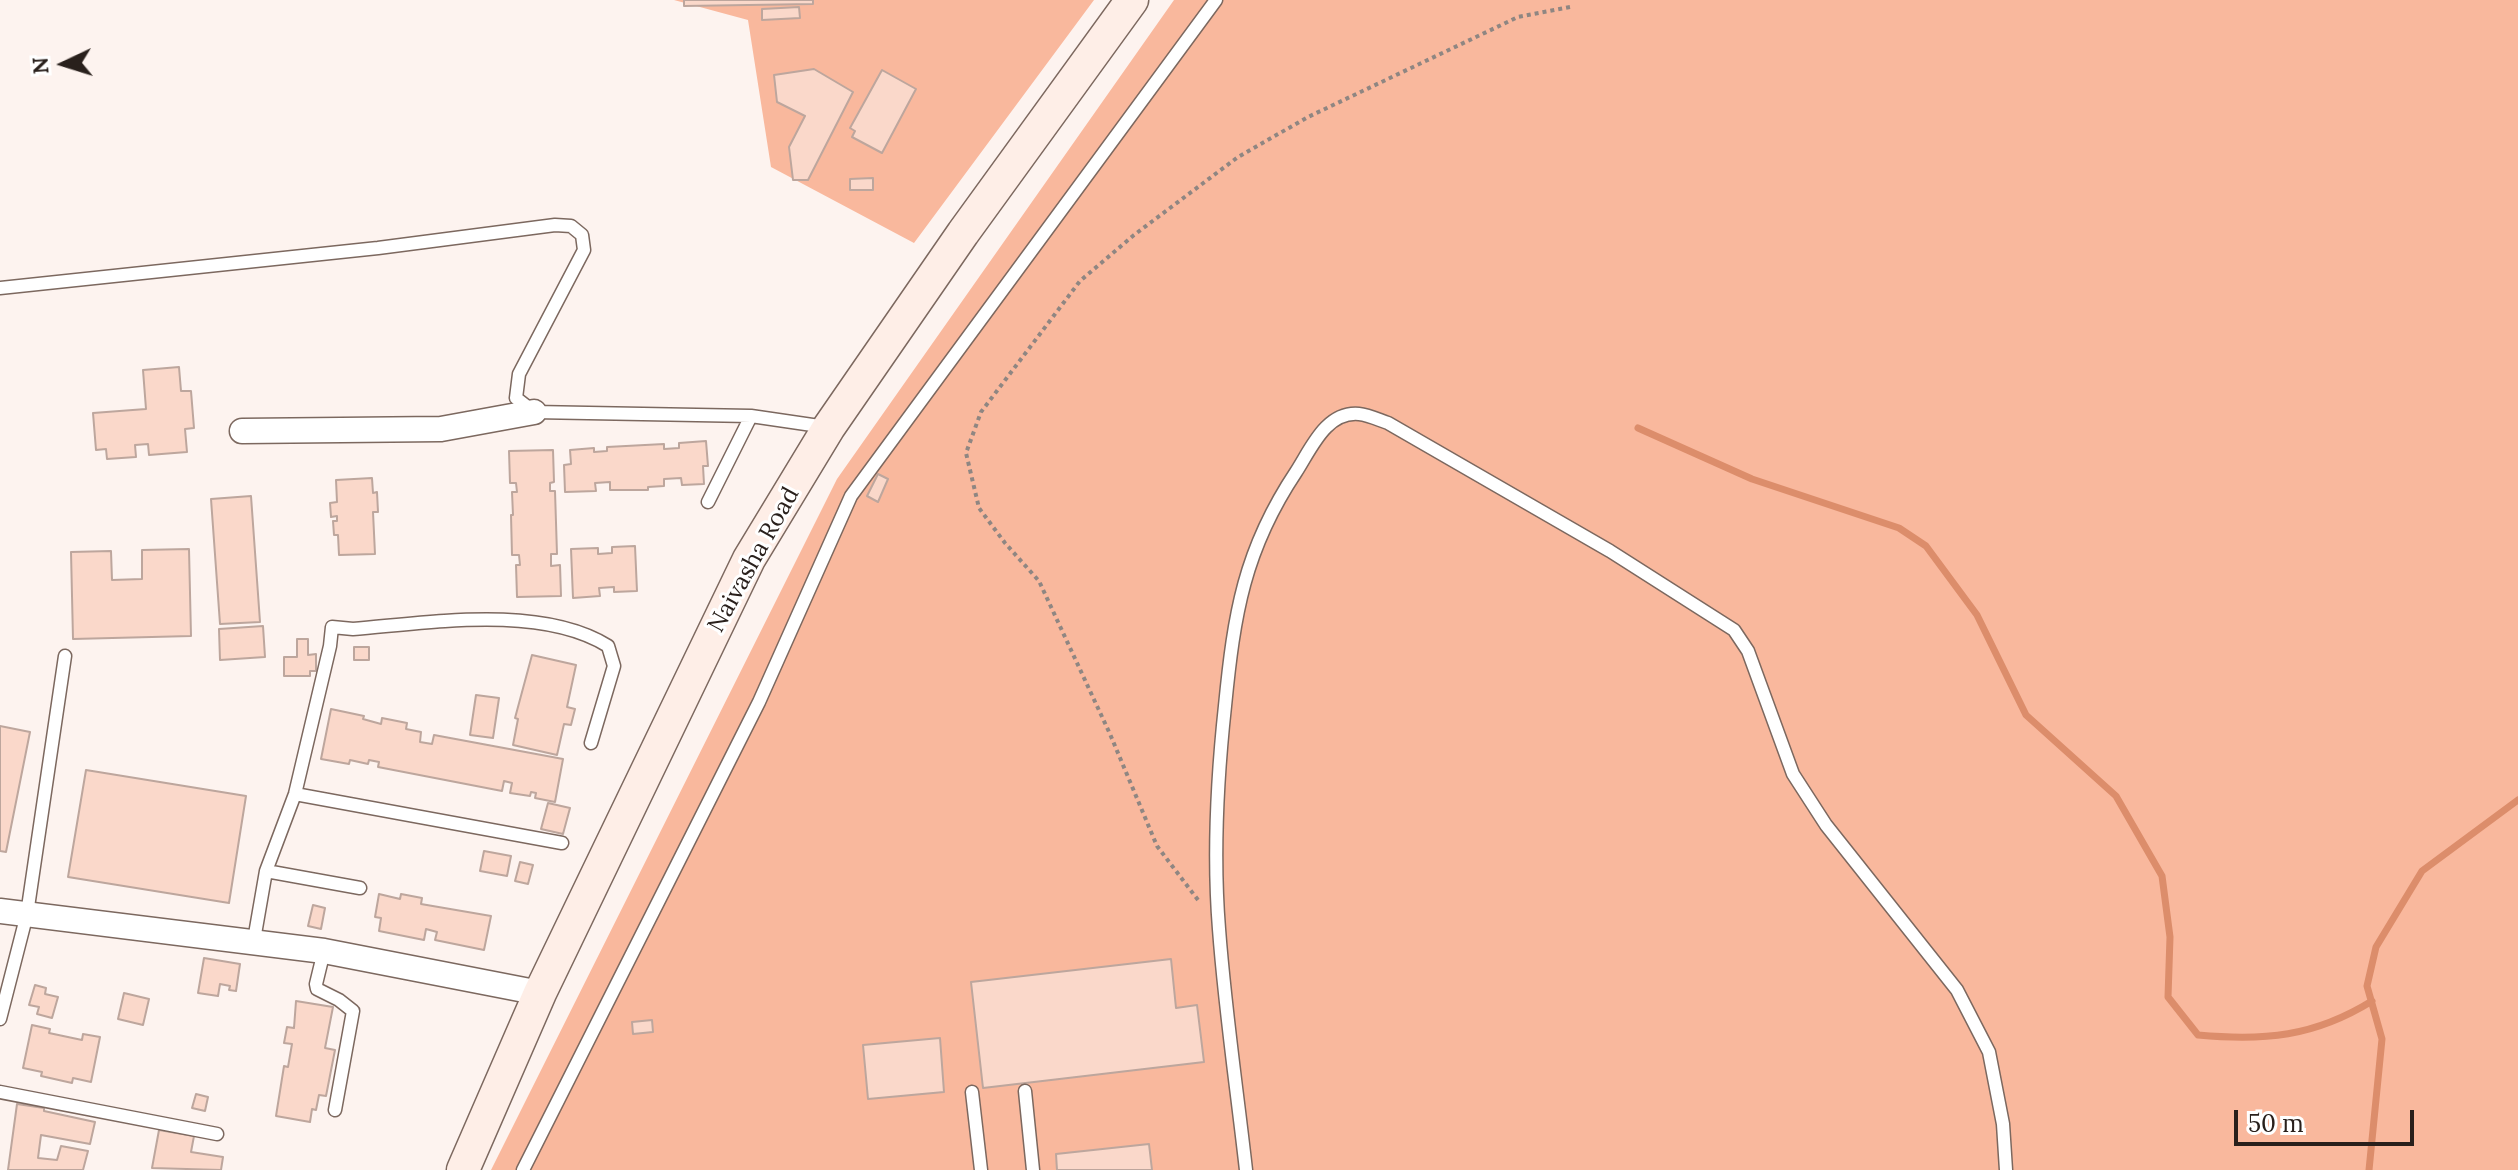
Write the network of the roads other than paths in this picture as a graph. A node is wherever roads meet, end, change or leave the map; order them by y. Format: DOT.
graph roads {
  1 [pos="1132,0"];
  2 [pos="1216,0"];
  3 [pos="0,288"];
  4 [pos="534,412"];
  5 [pos="751,416"];
  6 [pos="829,427"];
  7 [pos="242,431"];
  8 [pos="708,502"];
  9 [pos="65,656"];
  10 [pos="591,743"];
  11 [pos="295,794"];
  12 [pos="562,843"];
  13 [pos="266,871"];
  14 [pos="360,888"];
  15 [pos="0,911"];
  16 [pos="27,914"];
  17 [pos="254,940"];
  18 [pos="324,951"];
  19 [pos="540,993"];
  20 [pos="0,1019"];
  21 [pos="1025,1091"];
  22 [pos="0,1092"];
  23 [pos="972,1092"];
  24 [pos="335,1110"];
  25 [pos="217,1134"];
  26 [pos="463,1170"];
  27 [pos="523,1170"];
  28 [pos="981,1170"];
  29 [pos="1033,1170"];
  30 [pos="1246,1170"];
  31 [pos="2006,1170"];
  1 -- 6 [label="main road, Naivasha Road"];
  2 -- 27 [label="lane"];
  3 -- 4 [label="lane"];
  4 -- 5 [label="lane"];
  4 -- 7 [label="street"];
  5 -- 6 [label="lane"];
  5 -- 8 [label="lane"];
  6 -- 19 [label="main road, Naivasha Road"];
  9 -- 16 [label="lane"];
  10 -- 11 [label="lane"];
  11 -- 12 [label="lane"];
  11 -- 13 [label="lane"];
  13 -- 14 [label="lane"];
  13 -- 17 [label="lane"];
  15 -- 16 [label="street"];
  16 -- 17 [label="street"];
  16 -- 20 [label="lane"];
  17 -- 18 [label="street"];
  18 -- 19 [label="street"];
  18 -- 24 [label="lane"];
  19 -- 26 [label="main road, Naivasha Road"];
  21 -- 29 [label="lane"];
  22 -- 25 [label="lane"];
  23 -- 28 [label="lane"];
  30 -- 31 [label="lane"];
}
